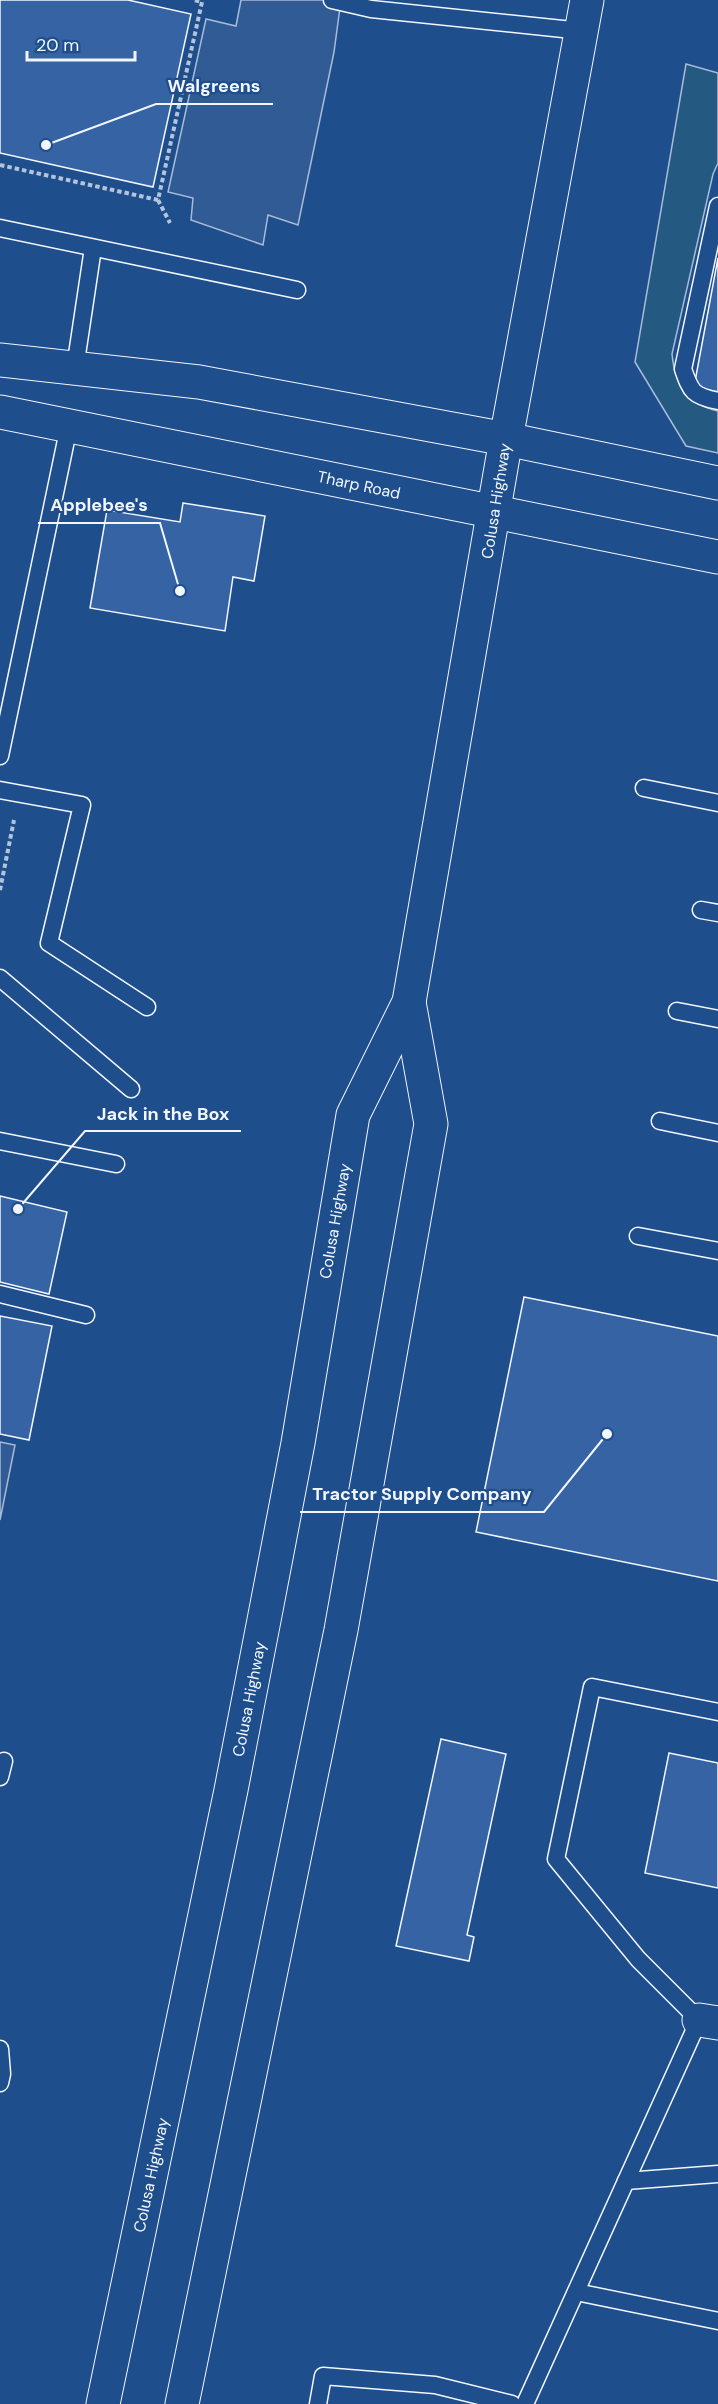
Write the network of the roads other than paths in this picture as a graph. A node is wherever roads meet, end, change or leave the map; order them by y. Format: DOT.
graph roads {
  1 [pos="332,0"];
  2 [pos="372,5"];
  3 [pos="584,16"];
  4 [pos="718,206"];
  5 [pos="0,228"];
  6 [pos="93,248"];
  7 [pos="297,290"];
  8 [pos="0,360"];
  9 [pos="75,368"];
  10 [pos="718,401"];
  11 [pos="0,412"];
  12 [pos="69,426"];
  13 [pos="506,439"];
  14 [pos="718,483"];
  15 [pos="494,513"];
  16 [pos="718,557"];
  17 [pos="0,756"];
  18 [pos="644,788"];
  19 [pos="0,790"];
  20 [pos="718,803"];
  21 [pos="0,978"];
  22 [pos="409,1002"];
  23 [pos="147,1007"];
  24 [pos="677,1011"];
  25 [pos="718,1019"];
  26 [pos="131,1089"];
  27 [pos="660,1121"];
  28 [pos="718,1133"];
  29 [pos="0,1141"];
  30 [pos="116,1164"];
  31 [pos="638,1236"];
  32 [pos="718,1251"];
  33 [pos="0,1294"];
  34 [pos="86,1315"];
  35 [pos="718,1712"];
  36 [pos="4,1761"];
  37 [pos="0,1778"];
  38 [pos="709,2022"];
  39 [pos="0,2049"];
  40 [pos="0,2083"];
  41 [pos="718,2174"];
  42 [pos="626,2181"];
  43 [pos="576,2292"];
  44 [pos="718,2321"];
  45 [pos="103,2404"];
  46 [pos="182,2404"];
  47 [pos="318,2404"];
  48 [pos="512,2404"];
  49 [pos="525,2404"];
  1 -- 2 [label="lane"];
  2 -- 3 [label="lane"];
  3 -- 13 [label="main road, Colusa Highway"];
  4 -- 10 [label="lane"];
  5 -- 6 [label="lane"];
  6 -- 7 [label="lane"];
  6 -- 9 [label="lane"];
  8 -- 9 [label="main road"];
  9 -- 13 [label="main road"];
  11 -- 12 [label="main road, Tharp Road"];
  12 -- 15 [label="main road, Tharp Road"];
  12 -- 17 [label="lane"];
  13 -- 14 [label="main road"];
  13 -- 15 [label="main road, Colusa Highway"];
  15 -- 16 [label="main road, Tharp Road"];
  15 -- 22 [label="main road, Colusa Highway"];
  18 -- 20 [label="lane"];
  19 -- 23 [label="lane"];
  21 -- 26 [label="lane"];
  22 -- 45 [label="main road, Colusa Highway"];
  22 -- 46 [label="main road, Colusa Highway"];
  24 -- 25 [label="lane"];
  27 -- 28 [label="lane"];
  29 -- 30 [label="lane"];
  31 -- 32 [label="lane"];
  33 -- 34 [label="lane"];
  35 -- 38 [label="lane"];
  36 -- 37 [label="lane"];
  38 -- 42 [label="lane"];
  39 -- 40 [label="lane"];
  41 -- 42 [label="lane"];
  42 -- 43 [label="lane"];
  43 -- 44 [label="lane"];
  43 -- 49 [label="lane"];
  47 -- 48 [label="lane"];
}
